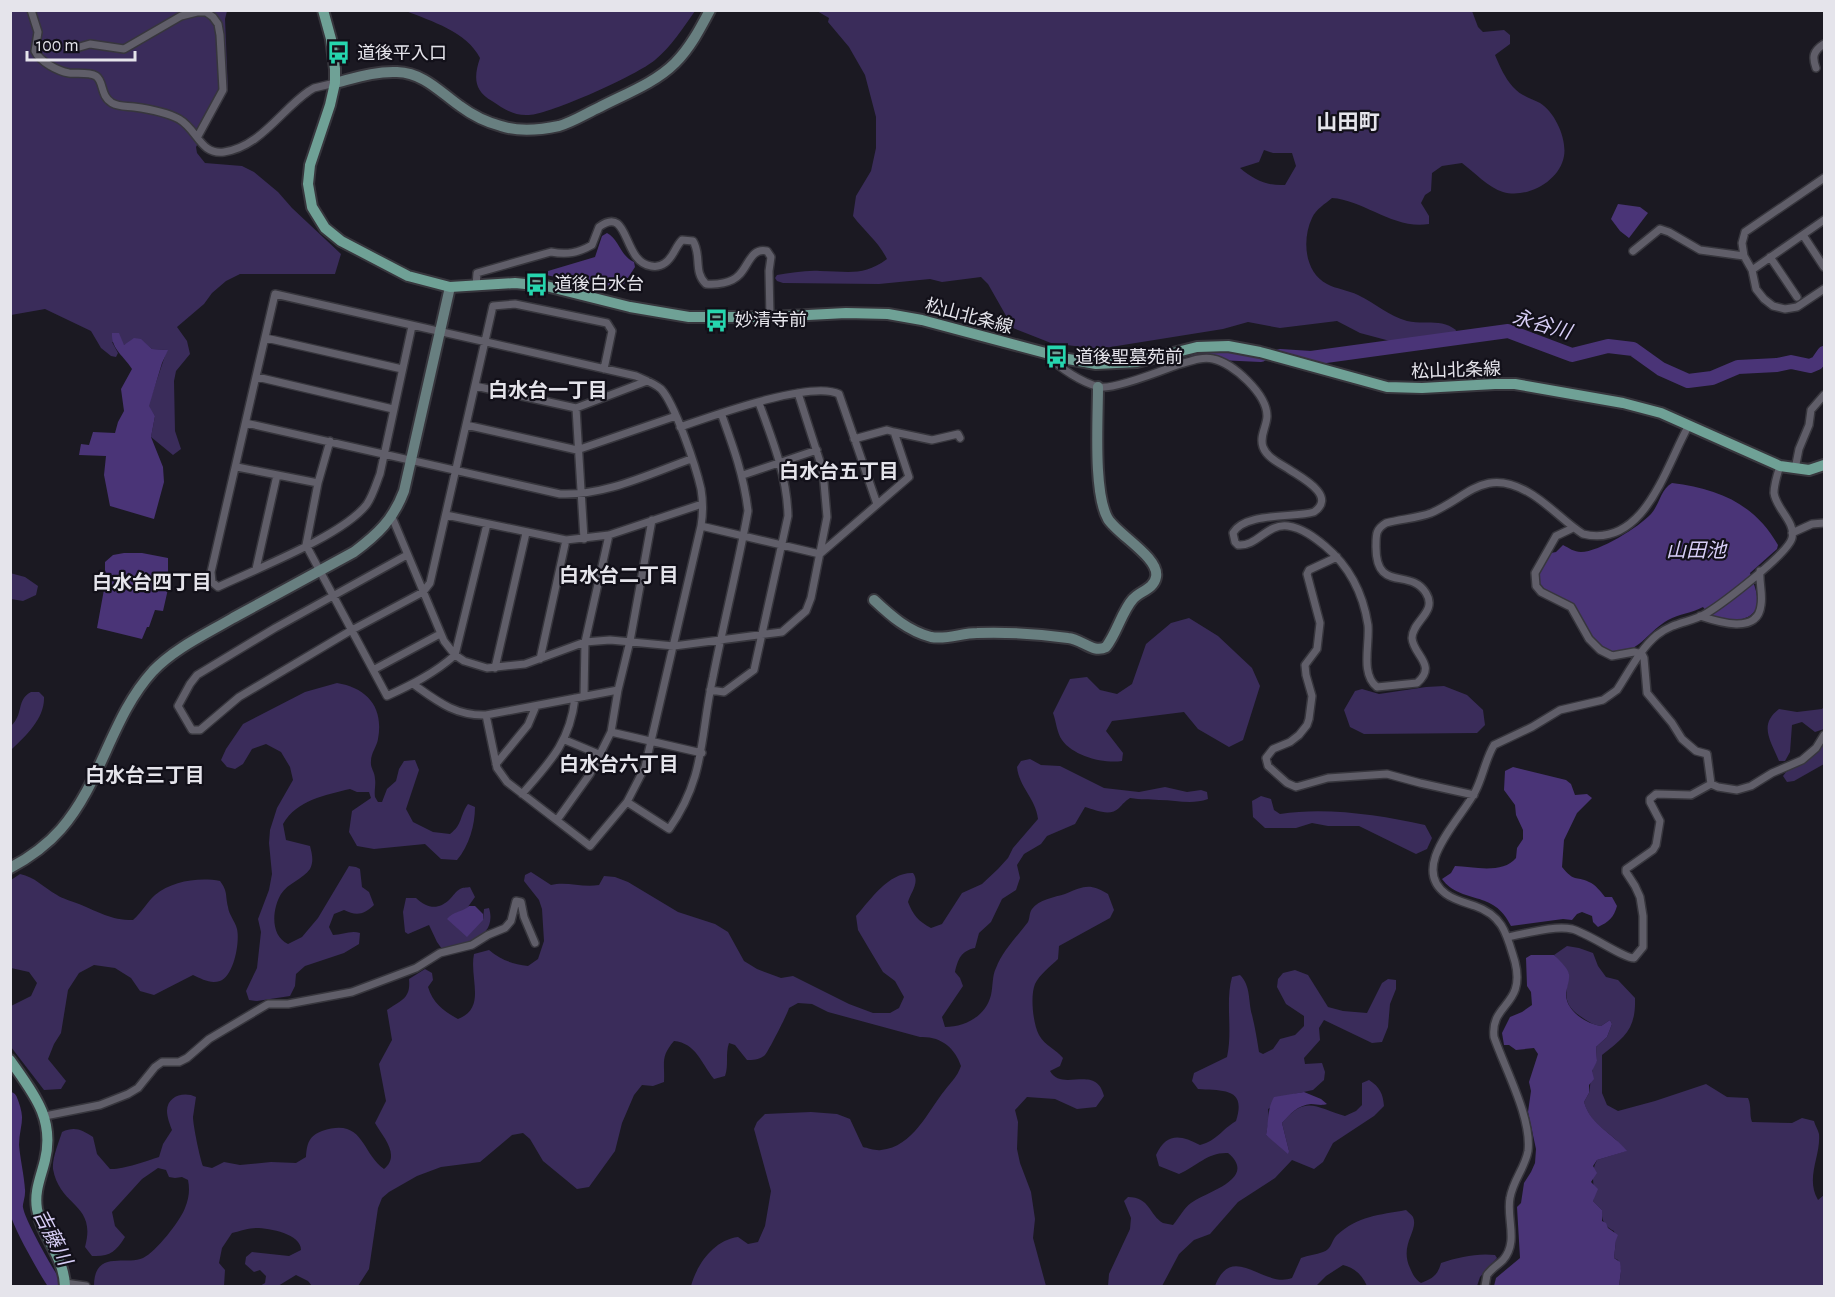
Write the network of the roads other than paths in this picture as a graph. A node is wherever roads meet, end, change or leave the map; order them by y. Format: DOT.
graph roads {
  1 [pos="32,10"];
  2 [pos="323,10"];
  3 [pos="710,10"];
  4 [pos="1824,44"];
  5 [pos="76,48"];
  6 [pos="1816,68"];
  7 [pos="335,83"];
  8 [pos="198,136"];
  9 [pos="1824,178"];
  10 [pos="1824,220"];
  11 [pos="1803,235"];
  12 [pos="1633,251"];
  13 [pos="1744,256"];
  14 [pos="1770,257"];
  15 [pos="1824,267"];
  16 [pos="1752,270"];
  17 [pos="476,286"];
  18 [pos="450,287"];
  19 [pos="1824,289"];
  20 [pos="1797,297"];
  21 [pos="770,317"];
  22 [pos="412,326"];
  23 [pos="440,333"];
  24 [pos="266,338"];
  25 [pos="484,342"];
  26 [pos="1046,354"];
  27 [pos="402,369"];
  28 [pos="604,369"];
  29 [pos="258,378"];
  30 [pos="647,381"];
  31 [pos="475,386"];
  32 [pos="1098,387"];
  33 [pos="798,393"];
  34 [pos="1824,395"];
  35 [pos="759,403"];
  36 [pos="576,408"];
  37 [pos="393,409"];
  38 [pos="721,413"];
  39 [pos="676,416"];
  40 [pos="246,423"];
  41 [pos="466,425"];
  42 [pos="1689,425"];
  43 [pos="680,427"];
  44 [pos="894,432"];
  45 [pos="960,438"];
  46 [pos="854,440"];
  47 [pos="330,441"];
  48 [pos="577,450"];
  49 [pos="817,450"];
  50 [pos="384,453"];
  51 [pos="691,459"];
  52 [pos="412,460"];
  53 [pos="780,463"];
  54 [pos="1824,465"];
  55 [pos="1780,466"];
  56 [pos="237,467"];
  57 [pos="1795,469"];
  58 [pos="456,470"];
  59 [pos="277,475"];
  60 [pos="742,475"];
  61 [pos="318,483"];
  62 [pos="580,495"];
  63 [pos="702,504"];
  64 [pos="877,504"];
  65 [pos="446,515"];
  66 [pos="392,517"];
  67 [pos="652,520"];
  68 [pos="1824,523"];
  69 [pos="487,524"];
  70 [pos="701,526"];
  71 [pos="1574,528"];
  72 [pos="526,533"];
  73 [pos="1792,533"];
  74 [pos="609,535"];
  75 [pos="743,536"];
  76 [pos="584,539"];
  77 [pos="566,540"];
  78 [pos="306,545"];
  79 [pos="782,546"];
  80 [pos="819,554"];
  81 [pos="407,555"];
  82 [pos="1337,557"];
  83 [pos="256,569"];
  84 [pos="320,571"];
  85 [pos="1760,571"];
  86 [pos="423,592"];
  87 [pos="332,596"];
  88 [pos="874,600"];
  89 [pos="1703,615"];
  90 [pos="350,631"];
  91 [pos="440,634"];
  92 [pos="762,634"];
  93 [pos="630,641"];
  94 [pos="720,641"];
  95 [pos="585,642"];
  96 [pos="674,646"];
  97 [pos="1641,654"];
  98 [pos="455,655"];
  99 [pos="540,659"];
  100 [pos="495,668"];
  101 [pos="373,670"];
  102 [pos="413,684"];
  103 [pos="618,690"];
  104 [pos="710,690"];
  105 [pos="584,696"];
  106 [pos="575,698"];
  107 [pos="536,706"];
  108 [pos="486,715"];
  109 [pos="611,732"];
  110 [pos="1824,735"];
  111 [pos="565,740"];
  112 [pos="652,741"];
  113 [pos="702,753"];
  114 [pos="601,755"];
  115 [pos="496,764"];
  116 [pos="1711,784"];
  117 [pos="522,794"];
  118 [pos="1474,795"];
  119 [pos="627,802"];
  120 [pos="557,820"];
  121 [pos="10,868"];
  122 [pos="1507,937"];
  123 [pos="535,943"];
  124 [pos="10,1060"];
  125 [pos="45,1116"];
  126 [pos="65,1285"];
  127 [pos="86,1287"];
  128 [pos="1485,1287"];
  1 -- 8 [label="street"];
  2 -- 7 [label="main road, 松山北条線"];
  3 -- 7 [label="street"];
  4 -- 6 [label="street"];
  5 -- 8 [label="street"];
  7 -- 8 [label="street"];
  7 -- 18 [label="main road, 松山北条線"];
  9 -- 13 [label="street"];
  10 -- 11 [label="street"];
  11 -- 14 [label="street"];
  11 -- 15 [label="street"];
  12 -- 13 [label="street"];
  13 -- 16 [label="street"];
  14 -- 16 [label="street"];
  14 -- 20 [label="street"];
  16 -- 19 [label="street"];
  17 -- 18 [label="main road, 松山北条線"];
  17 -- 21 [label="main road, 松山北条線"];
  17 -- 21 [label="street"];
  18 -- 23 [label="street"];
  21 -- 26 [label="main road, 松山北条線"];
  22 -- 23 [label="street"];
  22 -- 24 [label="street"];
  22 -- 27 [label="street"];
  23 -- 25 [label="street"];
  23 -- 52 [label="street"];
  24 -- 27 [label="street"];
  24 -- 29 [label="street"];
  25 -- 28 [label="street"];
  25 -- 28 [label="street"];
  25 -- 31 [label="street"];
  26 -- 32 [label="street"];
  26 -- 42 [label="main road, 松山北条線"];
  27 -- 37 [label="street"];
  28 -- 30 [label="street"];
  29 -- 37 [label="street"];
  29 -- 40 [label="street"];
  30 -- 36 [label="street"];
  30 -- 39 [label="street"];
  31 -- 36 [label="street"];
  31 -- 41 [label="street"];
  32 -- 82 [label="street"];
  32 -- 88 [label="street"];
  33 -- 35 [label="street"];
  33 -- 46 [label="street"];
  33 -- 49 [label="street"];
  34 -- 57 [label="street"];
  35 -- 38 [label="street"];
  35 -- 53 [label="street"];
  36 -- 48 [label="street"];
  37 -- 50 [label="street"];
  38 -- 43 [label="street"];
  38 -- 60 [label="street"];
  39 -- 43 [label="street"];
  39 -- 48 [label="street"];
  40 -- 47 [label="street"];
  40 -- 56 [label="street"];
  41 -- 48 [label="street"];
  41 -- 58 [label="street"];
  42 -- 55 [label="main road, 松山北条線"];
  42 -- 71 [label="street"];
  43 -- 51 [label="street"];
  44 -- 45 [label="street"];
  44 -- 46 [label="street"];
  44 -- 64 [label="street"];
  46 -- 64 [label="street"];
  47 -- 50 [label="street"];
  47 -- 61 [label="street"];
  48 -- 62 [label="street"];
  49 -- 53 [label="street"];
  49 -- 80 [label="street"];
  50 -- 52 [label="street"];
  50 -- 78 [label="street"];
  51 -- 62 [label="street"];
  51 -- 63 [label="street"];
  52 -- 58 [label="street"];
  52 -- 66 [label="street"];
  53 -- 60 [label="street"];
  53 -- 79 [label="street"];
  54 -- 57 [label="main road, 松山北条線"];
  55 -- 57 [label="main road, 松山北条線"];
  55 -- 73 [label="street"];
  56 -- 59 [label="street"];
  56 -- 83 [label="street"];
  58 -- 62 [label="street"];
  58 -- 65 [label="street"];
  59 -- 61 [label="street"];
  59 -- 83 [label="street"];
  60 -- 75 [label="street"];
  61 -- 78 [label="street"];
  62 -- 76 [label="street"];
  63 -- 67 [label="street"];
  63 -- 70 [label="street"];
  64 -- 80 [label="street"];
  65 -- 69 [label="street"];
  65 -- 86 [label="street"];
  66 -- 81 [label="street"];
  66 -- 84 [label="street"];
  67 -- 74 [label="street"];
  67 -- 93 [label="street"];
  68 -- 73 [label="street"];
  69 -- 72 [label="street"];
  69 -- 98 [label="street"];
  70 -- 75 [label="street"];
  70 -- 96 [label="street"];
  71 -- 82 [label="street"];
  71 -- 97 [label="street"];
  72 -- 77 [label="street"];
  72 -- 100 [label="street"];
  73 -- 85 [label="street"];
  74 -- 76 [label="street"];
  74 -- 95 [label="street"];
  75 -- 79 [label="street"];
  75 -- 94 [label="street"];
  76 -- 77 [label="street"];
  77 -- 99 [label="street"];
  78 -- 83 [label="street"];
  78 -- 84 [label="street"];
  79 -- 80 [label="street"];
  79 -- 92 [label="street"];
  80 -- 92 [label="street"];
  81 -- 86 [label="street"];
  81 -- 87 [label="street"];
  82 -- 118 [label="street"];
  84 -- 87 [label="street"];
  84 -- 121 [label="street"];
  85 -- 89 [label="street"];
  85 -- 89 [label="street"];
  86 -- 90 [label="street"];
  86 -- 91 [label="street"];
  87 -- 90 [label="street"];
  87 -- 90 [label="street"];
  89 -- 97 [label="street"];
  90 -- 101 [label="street"];
  91 -- 98 [label="street"];
  91 -- 101 [label="street"];
  92 -- 94 [label="street"];
  92 -- 104 [label="street"];
  93 -- 95 [label="street"];
  93 -- 96 [label="street"];
  93 -- 103 [label="street"];
  94 -- 96 [label="street"];
  94 -- 104 [label="street"];
  95 -- 99 [label="street"];
  95 -- 105 [label="street"];
  96 -- 112 [label="street"];
  97 -- 116 [label="street"];
  97 -- 118 [label="street"];
  98 -- 100 [label="street"];
  98 -- 102 [label="street"];
  99 -- 100 [label="street"];
  101 -- 102 [label="street"];
  102 -- 108 [label="street"];
  103 -- 105 [label="street"];
  103 -- 109 [label="street"];
  104 -- 113 [label="street"];
  105 -- 106 [label="street"];
  106 -- 107 [label="street"];
  106 -- 111 [label="street"];
  107 -- 108 [label="street"];
  107 -- 115 [label="street"];
  108 -- 115 [label="street"];
  109 -- 112 [label="street"];
  109 -- 114 [label="street"];
  110 -- 116 [label="street"];
  111 -- 114 [label="street"];
  111 -- 117 [label="street"];
  112 -- 113 [label="street"];
  112 -- 119 [label="street"];
  113 -- 119 [label="street"];
  114 -- 120 [label="street"];
  115 -- 117 [label="street"];
  116 -- 122 [label="street"];
  117 -- 120 [label="street"];
  118 -- 122 [label="street"];
  119 -- 120 [label="street"];
  122 -- 128 [label="street"];
  123 -- 125 [label="street"];
  124 -- 125 [label="main road"];
  125 -- 126 [label="main road"];
  126 -- 127 [label="street"];
}
